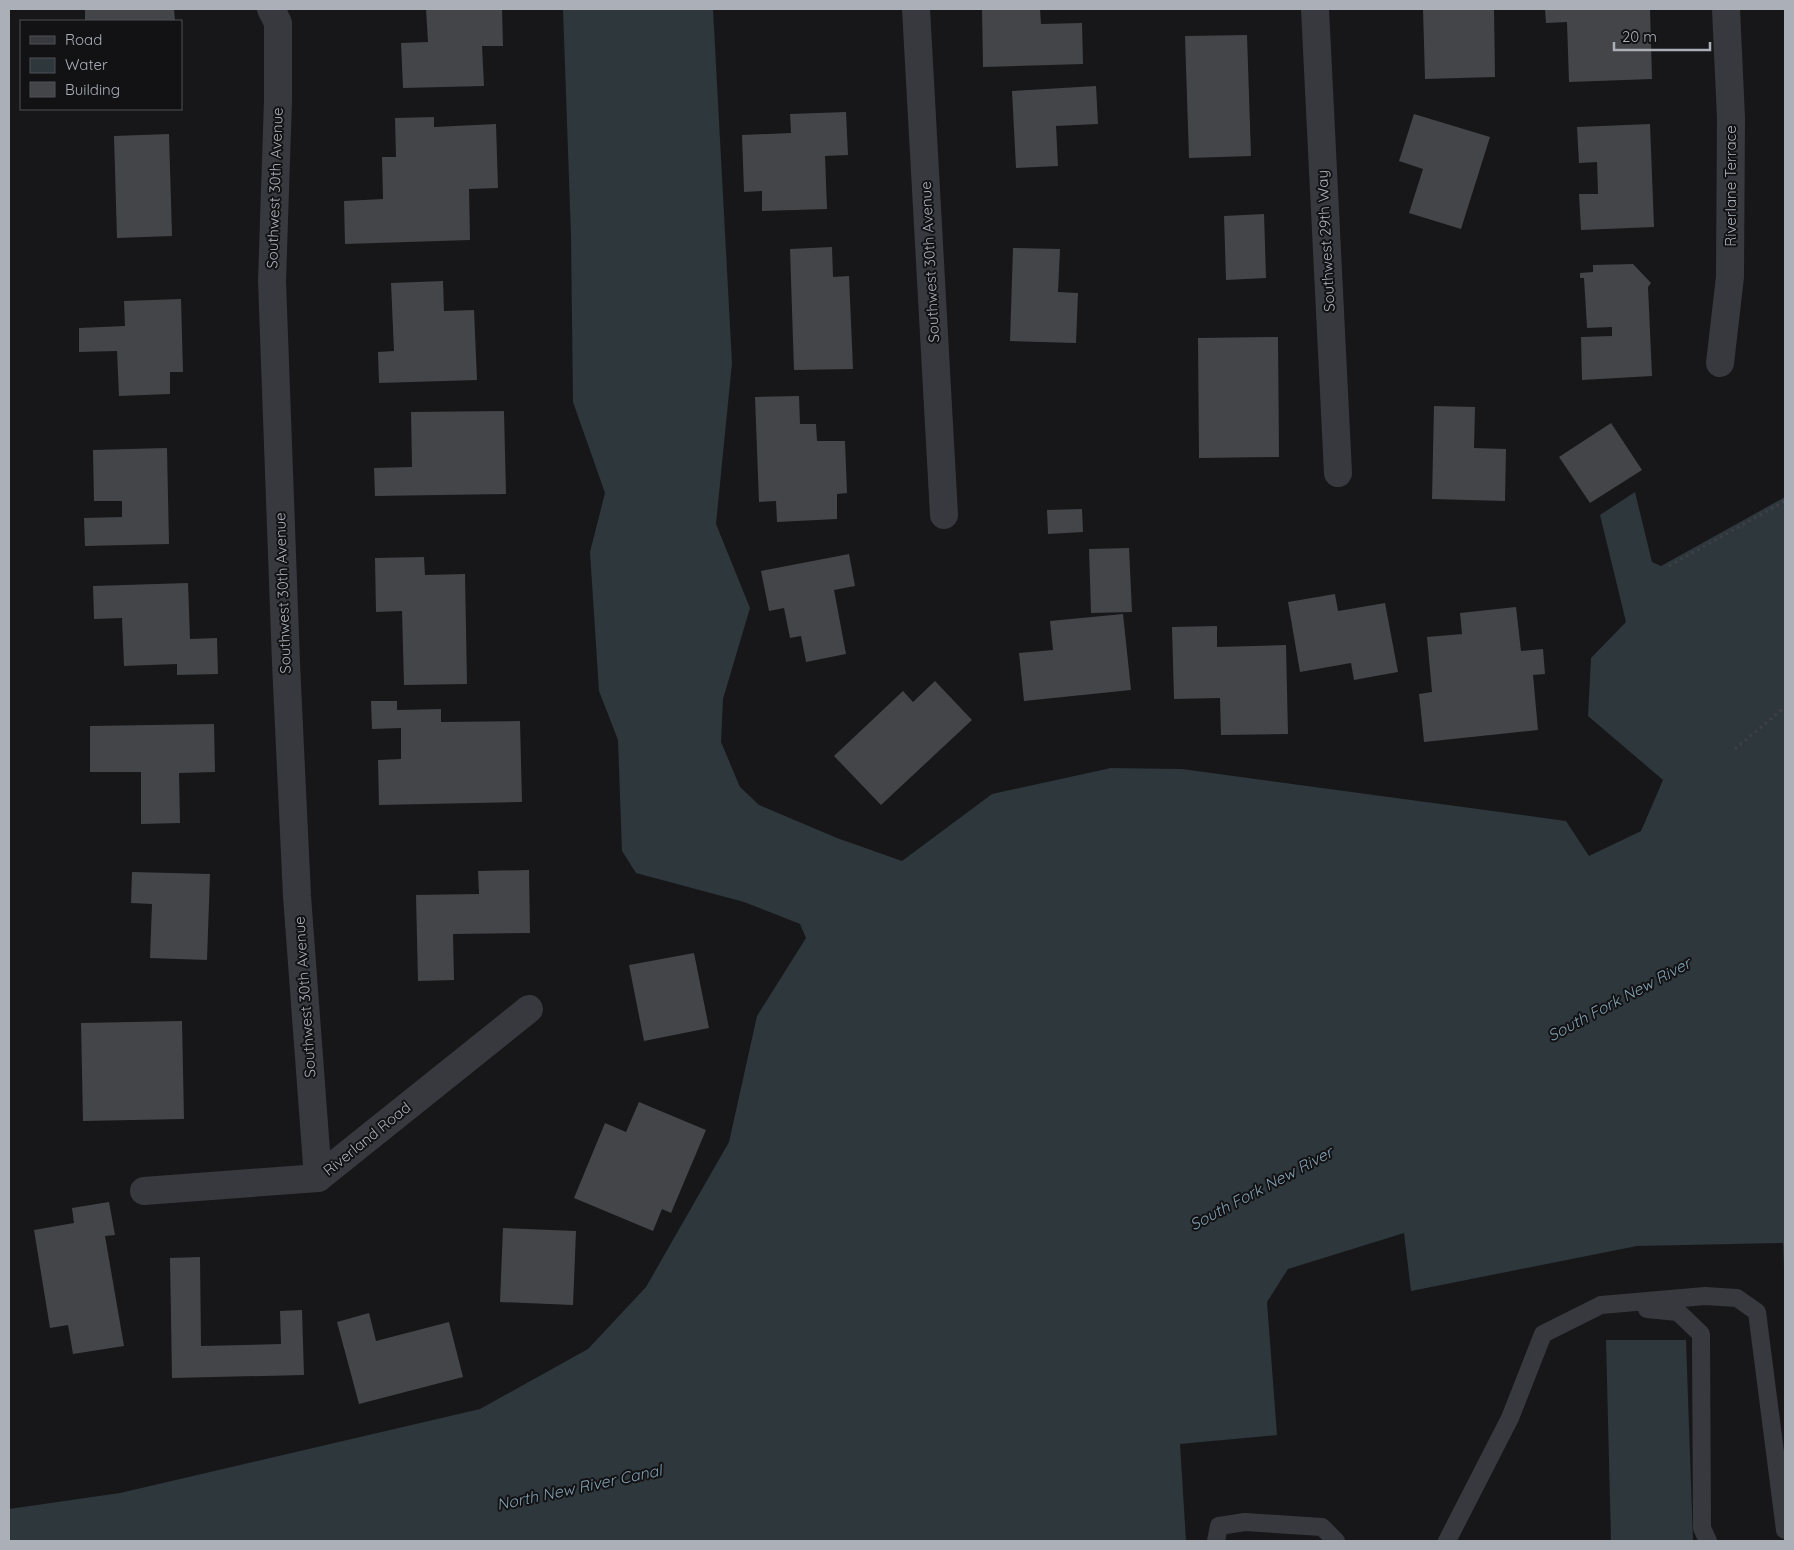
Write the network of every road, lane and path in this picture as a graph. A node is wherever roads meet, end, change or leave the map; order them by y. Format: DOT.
graph roads {
  1 [pos="271,9"];
  2 [pos="916,9"];
  3 [pos="1315,9"];
  4 [pos="1726,9"];
  5 [pos="1720,363"];
  6 [pos="1338,473"];
  7 [pos="1785,501"];
  8 [pos="944,515"];
  9 [pos="1669,566"];
  10 [pos="1785,707"];
  11 [pos="1735,749"];
  12 [pos="529,1009"];
  13 [pos="318,1178"];
  14 [pos="144,1191"];
  15 [pos="1601,1305"];
  16 [pos="1785,1530"];
  17 [pos="1216,1541"];
  18 [pos="1336,1541"];
  19 [pos="1447,1541"];
  20 [pos="1708,1541"];
  21 [pos="1779,1541"];
  1 -- 13 [label="street, Southwest 30th Avenue"];
  2 -- 8 [label="street, Southwest 30th Avenue"];
  3 -- 6 [label="street, Southwest 29th Way"];
  4 -- 5 [label="street, Riverlane Terrace"];
  7 -- 9 [label="path"];
  10 -- 11 [label="path"];
  12 -- 13 [label="street, Riverland Road"];
  13 -- 14 [label="street, Riverland Road"];
  15 -- 16 [label="lane"];
  15 -- 19 [label="lane"];
  15 -- 20 [label="lane"];
  16 -- 21 [label="lane"];
  17 -- 18 [label="lane"];
}
